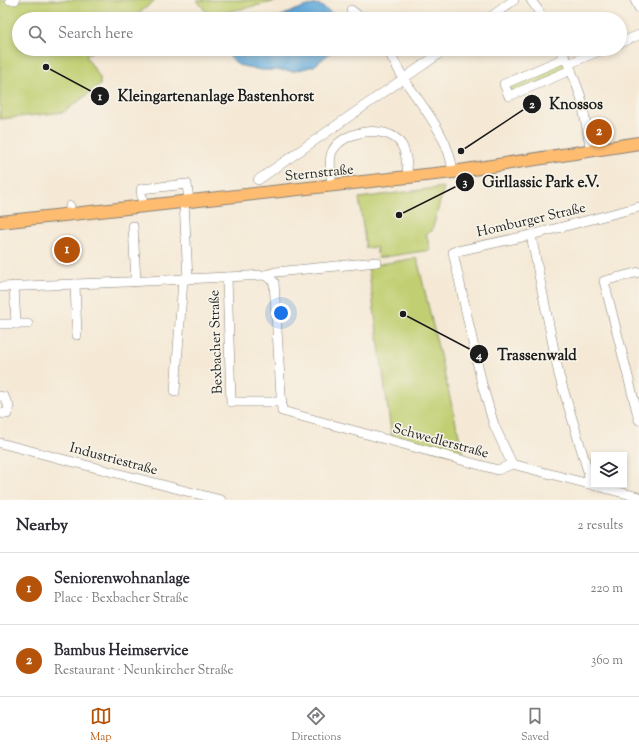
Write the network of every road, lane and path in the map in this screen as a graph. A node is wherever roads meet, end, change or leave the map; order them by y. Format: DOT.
graph roads {
  1 [pos="10,0"];
  2 [pos="15,0"];
  3 [pos="514,0"];
  4 [pos="531,0"];
  5 [pos="635,0"];
  6 [pos="639,8"];
  7 [pos="351,10"];
  8 [pos="354,12"];
  9 [pos="498,12"];
  10 [pos="539,12"];
  11 [pos="639,35"];
  12 [pos="627,40"];
  13 [pos="391,56"];
  14 [pos="436,56"];
  15 [pos="564,56"];
  16 [pos="587,56"];
  17 [pos="568,64"];
  18 [pos="404,79"];
  19 [pos="639,143"];
  20 [pos="591,151"];
  21 [pos="453,172"];
  22 [pos="408,178"];
  23 [pos="258,180"];
  24 [pos="332,186"];
  25 [pos="187,201"];
  26 [pos="143,206"];
  27 [pos="639,207"];
  28 [pos="0,222"];
  29 [pos="133,226"];
  30 [pos="531,235"];
  31 [pos="377,262"];
  32 [pos="639,272"];
  33 [pos="227,277"];
  34 [pos="267,277"];
  35 [pos="186,279"];
  36 [pos="136,282"];
  37 [pos="75,284"];
  38 [pos="14,286"];
  39 [pos="0,287"];
  40 [pos="0,324"];
  41 [pos="16,324"];
  42 [pos="28,324"];
  43 [pos="77,335"];
  44 [pos="175,392"];
  45 [pos="2,396"];
  46 [pos="282,406"];
  47 [pos="3,413"];
  48 [pos="639,420"];
  49 [pos="0,443"];
  50 [pos="512,464"];
  51 [pos="587,483"];
  52 [pos="639,497"];
  53 [pos="221,500"];
  1 -- 2 [label="street"];
  3 -- 9 [label="street"];
  4 -- 10 [label="street"];
  5 -- 6 [label="street"];
  7 -- 8 [label="street"];
  11 -- 12 [label="street"];
  13 -- 18 [label="street"];
  14 -- 18 [label="street"];
  15 -- 17 [label="street"];
  16 -- 17 [label="street"];
  17 -- 17 [label="street"];
  17 -- 20 [label="street"];
  18 -- 21 [label="street"];
  18 -- 23 [label="street"];
  19 -- 20 [label="main road, Sternstraße"];
  20 -- 21 [label="main road, Sternstraße"];
  21 -- 22 [label="main road, Sternstraße"];
  22 -- 24 [label="main road, Sternstraße"];
  22 -- 24 [label="street"];
  24 -- 25 [label="main road, Sternstraße"];
  25 -- 26 [label="main road, Sternstraße"];
  25 -- 26 [label="street"];
  25 -- 35 [label="street"];
  26 -- 28 [label="main road, Sternstraße"];
  27 -- 30 [label="street, Homburger Straße"];
  29 -- 36 [label="street"];
  30 -- 50 [label="street, Homburger Straße"];
  30 -- 51 [label="street"];
  31 -- 34 [label="street, Bexbacher Straße"];
  32 -- 48 [label="street"];
  33 -- 34 [label="street, Bexbacher Straße"];
  33 -- 35 [label="street, Bexbacher Straße"];
  33 -- 46 [label="street, Bexbacher Straße"];
  34 -- 46 [label="street"];
  35 -- 36 [label="street, Bexbacher Straße"];
  35 -- 44 [label="street"];
  36 -- 37 [label="street, Bexbacher Straße"];
  37 -- 38 [label="street, Bexbacher Straße"];
  37 -- 43 [label="street"];
  38 -- 39 [label="street, Bexbacher Straße"];
  38 -- 41 [label="street"];
  40 -- 41 [label="street"];
  41 -- 42 [label="street"];
  45 -- 47 [label="street"];
  46 -- 50 [label="street, Schwedlerstraße"];
  49 -- 53 [label="street, Industriestraße"];
  50 -- 51 [label="street, Schwedlerstraße"];
  51 -- 52 [label="street, Schwedlerstraße"];
}
